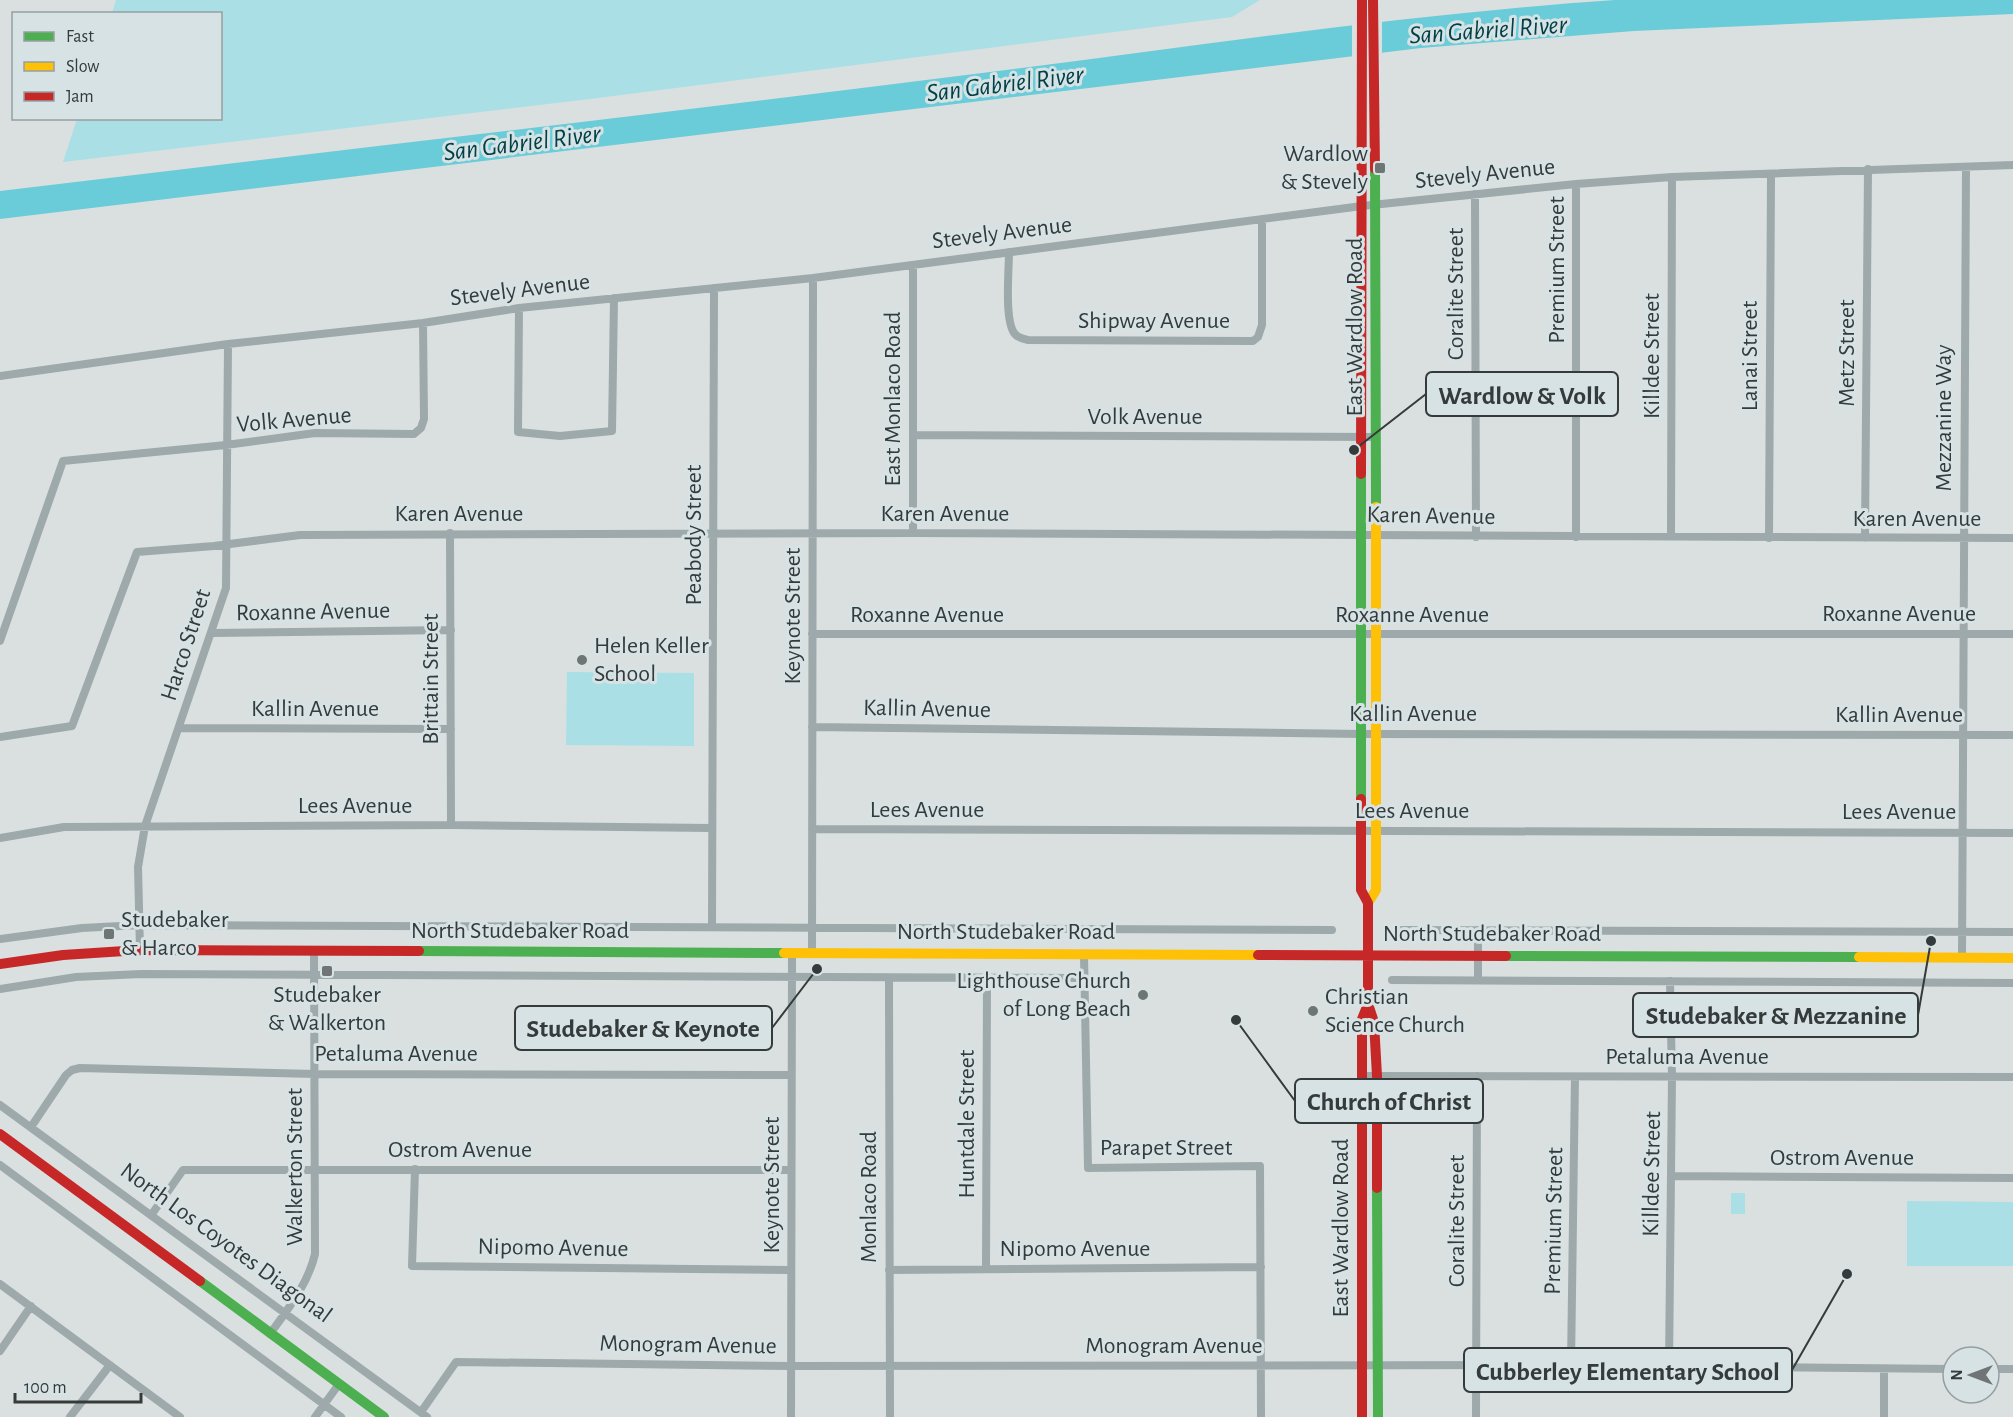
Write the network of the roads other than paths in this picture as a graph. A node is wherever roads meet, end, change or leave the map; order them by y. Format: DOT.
graph roads {
  1 [pos="1362,0"];
  2 [pos="1373,0"];
  3 [pos="1368,69"];
  4 [pos="2013,165"];
  5 [pos="1965,167"];
  6 [pos="1868,169"];
  7 [pos="1771,175"];
  8 [pos="1672,177"];
  9 [pos="1576,184"];
  10 [pos="1475,194"];
  11 [pos="1375,205"];
  12 [pos="1362,206"];
  13 [pos="1262,219"];
  14 [pos="1009,252"];
  15 [pos="913,265"];
  16 [pos="813,278"];
  17 [pos="714,288"];
  18 [pos="614,298"];
  19 [pos="519,308"];
  20 [pos="423,323"];
  21 [pos="228,344"];
  22 [pos="0,376"];
  23 [pos="913,435"];
  24 [pos="1362,437"];
  25 [pos="1376,437"];
  26 [pos="226,445"];
  27 [pos="714,532"];
  28 [pos="450,533"];
  29 [pos="913,533"];
  30 [pos="813,534"];
  31 [pos="1362,534"];
  32 [pos="1377,534"];
  33 [pos="1671,536"];
  34 [pos="1476,537"];
  35 [pos="1576,537"];
  36 [pos="1769,538"];
  37 [pos="1865,538"];
  38 [pos="1963,538"];
  39 [pos="2013,538"];
  40 [pos="226,544"];
  41 [pos="451,630"];
  42 [pos="212,633"];
  43 [pos="1963,633"];
  44 [pos="812,634"];
  45 [pos="1377,634"];
  46 [pos="2013,634"];
  47 [pos="1362,635"];
  48 [pos="0,641"];
  49 [pos="812,727"];
  50 [pos="179,728"];
  51 [pos="451,729"];
  52 [pos="1377,733"];
  53 [pos="1362,734"];
  54 [pos="1963,734"];
  55 [pos="2013,735"];
  56 [pos="0,737"];
  57 [pos="451,825"];
  58 [pos="145,826"];
  59 [pos="711,828"];
  60 [pos="812,829"];
  61 [pos="1377,830"];
  62 [pos="1362,831"];
  63 [pos="1963,832"];
  64 [pos="2013,832"];
  65 [pos="0,838"];
  66 [pos="1368,903"];
  67 [pos="140,925"];
  68 [pos="712,927"];
  69 [pos="812,927"];
  70 [pos="1332,930"];
  71 [pos="1402,930"];
  72 [pos="1478,930"];
  73 [pos="1962,932"];
  74 [pos="2013,932"];
  75 [pos="0,939"];
  76 [pos="140,950"];
  77 [pos="314,951"];
  78 [pos="792,953"];
  79 [pos="812,953"];
  80 [pos="1084,954"];
  81 [pos="1368,955"];
  82 [pos="1478,956"];
  83 [pos="1962,958"];
  84 [pos="2013,958"];
  85 [pos="0,964"];
  86 [pos="314,976"];
  87 [pos="792,978"];
  88 [pos="889,978"];
  89 [pos="987,978"];
  90 [pos="1084,978"];
  91 [pos="1392,980"];
  92 [pos="1478,980"];
  93 [pos="1670,981"];
  94 [pos="2013,983"];
  95 [pos="0,989"];
  96 [pos="1368,1004"];
  97 [pos="315,1074"];
  98 [pos="791,1075"];
  99 [pos="1362,1076"];
  100 [pos="1377,1076"];
  101 [pos="1477,1076"];
  102 [pos="1575,1077"];
  103 [pos="1672,1077"];
  104 [pos="2013,1077"];
  105 [pos="0,1105"];
  106 [pos="31,1126"];
  107 [pos="0,1134"];
  108 [pos="0,1165"];
  109 [pos="315,1169"];
  110 [pos="415,1169"];
  111 [pos="791,1170"];
  112 [pos="1671,1176"];
  113 [pos="2013,1178"];
  114 [pos="152,1214"];
  115 [pos="1262,1267"];
  116 [pos="986,1269"];
  117 [pos="791,1270"];
  118 [pos="889,1270"];
  119 [pos="0,1284"];
  120 [pos="31,1306"];
  121 [pos="285,1313"];
  122 [pos="270,1334"];
  123 [pos="0,1351"];
  124 [pos="110,1365"];
  125 [pos="1262,1365"];
  126 [pos="1572,1365"];
  127 [pos="791,1366"];
  128 [pos="889,1366"];
  129 [pos="1476,1366"];
  130 [pos="1362,1367"];
  131 [pos="1377,1367"];
  132 [pos="1670,1367"];
  133 [pos="1884,1369"];
  134 [pos="1941,1369"];
  135 [pos="339,1384"];
  136 [pos="324,1405"];
  137 [pos="424,1415"];
  138 [pos="70,1417"];
  139 [pos="180,1417"];
  140 [pos="315,1417"];
  141 [pos="341,1417"];
  142 [pos="384,1417"];
  143 [pos="791,1417"];
  144 [pos="890,1417"];
  145 [pos="1261,1417"];
  146 [pos="1362,1417"];
  147 [pos="1378,1417"];
  148 [pos="1476,1417"];
  149 [pos="1884,1417"];
  1 -- 3 [label="main road, East Wardlow Road"];
  2 -- 3 [label="main road, East Wardlow Road"];
  3 -- 11 [label="main road, East Wardlow Road"];
  3 -- 12 [label="main road, East Wardlow Road"];
  4 -- 5 [label="street, Stevely Avenue"];
  5 -- 6 [label="street, Stevely Avenue"];
  5 -- 38 [label="street, Mezzanine Way"];
  6 -- 7 [label="street, Stevely Avenue"];
  6 -- 37 [label="street, Metz Street"];
  7 -- 8 [label="street, Stevely Avenue"];
  7 -- 36 [label="street, Lanai Street"];
  8 -- 9 [label="street, Stevely Avenue"];
  8 -- 33 [label="street, Killdee Street"];
  9 -- 10 [label="street, Stevely Avenue"];
  9 -- 35 [label="street, Premium Street"];
  10 -- 11 [label="street, Stevely Avenue"];
  10 -- 34 [label="street, Coralite Street"];
  11 -- 12 [label="street, Stevely Avenue"];
  11 -- 25 [label="main road, East Wardlow Road"];
  12 -- 13 [label="street, Stevely Avenue"];
  12 -- 24 [label="main road, East Wardlow Road"];
  13 -- 14 [label="street, Stevely Avenue"];
  13 -- 14 [label="street, Shipway Avenue"];
  14 -- 15 [label="street, Stevely Avenue"];
  15 -- 16 [label="street, Stevely Avenue"];
  15 -- 23 [label="street, East Monlaco Road"];
  16 -- 17 [label="street, Stevely Avenue"];
  16 -- 30 [label="street, Keynote Street"];
  17 -- 18 [label="street, Stevely Avenue"];
  17 -- 27 [label="street, Peabody Street"];
  18 -- 19 [label="street, Stevely Avenue"];
  18 -- 19 [label="street"];
  19 -- 20 [label="street, Stevely Avenue"];
  20 -- 21 [label="street, Stevely Avenue"];
  20 -- 26 [label="street, Volk Avenue"];
  21 -- 22 [label="street, Stevely Avenue"];
  21 -- 26 [label="street, Harco Street"];
  23 -- 24 [label="street, Volk Avenue"];
  23 -- 29 [label="street, East Monlaco Road"];
  24 -- 25 [label="street, Volk Avenue"];
  24 -- 31 [label="main road, East Wardlow Road"];
  25 -- 32 [label="main road, East Wardlow Road"];
  26 -- 40 [label="street, Harco Street"];
  26 -- 48 [label="street, Volk Avenue"];
  27 -- 28 [label="street, Karen Avenue"];
  27 -- 30 [label="street, Karen Avenue"];
  27 -- 59 [label="street, Peabody Street"];
  28 -- 40 [label="street, Karen Avenue"];
  28 -- 41 [label="street, Brittain Street"];
  29 -- 30 [label="street, Karen Avenue"];
  29 -- 31 [label="street, Karen Avenue"];
  30 -- 44 [label="street, Keynote Street"];
  31 -- 32 [label="street, Karen Avenue"];
  31 -- 47 [label="main road, East Wardlow Road"];
  32 -- 34 [label="street, Karen Avenue"];
  32 -- 45 [label="main road, East Wardlow Road"];
  33 -- 35 [label="street, Karen Avenue"];
  33 -- 36 [label="street, Karen Avenue"];
  34 -- 35 [label="street, Karen Avenue"];
  36 -- 37 [label="street, Karen Avenue"];
  37 -- 38 [label="street, Karen Avenue"];
  38 -- 39 [label="street, Karen Avenue"];
  38 -- 43 [label="street, Mezzanine Way"];
  40 -- 42 [label="street, Harco Street"];
  40 -- 56 [label="street, Karen Avenue"];
  41 -- 42 [label="street, Roxanne Avenue"];
  41 -- 51 [label="street, Brittain Street"];
  42 -- 50 [label="street, Harco Street"];
  43 -- 45 [label="street, Roxanne Avenue"];
  43 -- 46 [label="street, Roxanne Avenue"];
  43 -- 54 [label="street, Mezzanine Way"];
  44 -- 47 [label="street, Roxanne Avenue"];
  44 -- 49 [label="street, Keynote Street"];
  45 -- 47 [label="street, Roxanne Avenue"];
  45 -- 52 [label="main road, East Wardlow Road"];
  47 -- 53 [label="main road, East Wardlow Road"];
  49 -- 53 [label="street, Kallin Avenue"];
  49 -- 60 [label="street, Keynote Street"];
  50 -- 51 [label="street, Kallin Avenue"];
  50 -- 58 [label="street, Harco Street"];
  51 -- 57 [label="street, Brittain Street"];
  52 -- 53 [label="street, Kallin Avenue"];
  52 -- 54 [label="street, Kallin Avenue"];
  52 -- 61 [label="main road, East Wardlow Road"];
  53 -- 62 [label="main road, East Wardlow Road"];
  54 -- 55 [label="street, Kallin Avenue"];
  54 -- 63 [label="street, Mezzanine Way"];
  57 -- 58 [label="street, Lees Avenue"];
  57 -- 59 [label="street, Lees Avenue"];
  58 -- 65 [label="street, Lees Avenue"];
  58 -- 67 [label="street, Harco Street"];
  59 -- 68 [label="street, Peabody Street"];
  60 -- 62 [label="street, Lees Avenue"];
  60 -- 69 [label="street, Keynote Street"];
  61 -- 62 [label="street, Lees Avenue"];
  61 -- 63 [label="street, Lees Avenue"];
  61 -- 66 [label="main road, East Wardlow Road"];
  62 -- 66 [label="main road, East Wardlow Road"];
  63 -- 64 [label="street, Lees Avenue"];
  63 -- 73 [label="street, Mezzanine Way"];
  66 -- 81 [label="main road, East Wardlow Road"];
  67 -- 68 [label="street, North Studebaker Road"];
  67 -- 75 [label="street, North Studebaker Road"];
  67 -- 76 [label="street, Harco Street"];
  68 -- 69 [label="street, North Studebaker Road"];
  69 -- 70 [label="street, North Studebaker Road"];
  69 -- 79 [label="street, Keynote Street"];
  71 -- 72 [label="street, North Studebaker Road"];
  72 -- 73 [label="street, North Studebaker Road"];
  72 -- 82 [label="street"];
  73 -- 74 [label="street, North Studebaker Road"];
  73 -- 83 [label="street, Mezzanine Way"];
  76 -- 77 [label="main road, North Studebaker Road"];
  76 -- 85 [label="main road, North Studebaker Road"];
  77 -- 78 [label="main road, North Studebaker Road"];
  77 -- 86 [label="street, Walkerton Street"];
  78 -- 79 [label="main road, North Studebaker Road"];
  78 -- 87 [label="street, Keynote Street"];
  79 -- 80 [label="main road, North Studebaker Road"];
  80 -- 81 [label="main road, North Studebaker Road"];
  80 -- 90 [label="street, Parapet Street"];
  81 -- 82 [label="main road, North Studebaker Road"];
  81 -- 96 [label="main road, East Wardlow Road"];
  82 -- 83 [label="main road, North Studebaker Road"];
  82 -- 92 [label="street"];
  83 -- 84 [label="main road, North Studebaker Road"];
  86 -- 87 [label="street, North Studebaker Road"];
  86 -- 95 [label="street, North Studebaker Road"];
  86 -- 97 [label="street, Walkerton Street"];
  87 -- 88 [label="street, North Studebaker Road"];
  87 -- 98 [label="street, Keynote Street"];
  88 -- 89 [label="street, North Studebaker Road"];
  88 -- 118 [label="street, Monlaco Road"];
  89 -- 90 [label="street, North Studebaker Road"];
  89 -- 116 [label="street, Huntdale Street"];
  90 -- 115 [label="street, Parapet Street"];
  91 -- 92 [label="street, North Studebaker Road"];
  92 -- 93 [label="street, North Studebaker Road"];
  93 -- 94 [label="street, North Studebaker Road"];
  93 -- 103 [label="street, Killdee Street"];
  96 -- 99 [label="main road, East Wardlow Road"];
  96 -- 100 [label="main road, East Wardlow Road"];
  97 -- 98 [label="street, Petaluma Avenue"];
  97 -- 106 [label="street, Petaluma Avenue"];
  97 -- 109 [label="street, Walkerton Street"];
  98 -- 111 [label="street, Keynote Street"];
  99 -- 100 [label="street, Petaluma Avenue"];
  99 -- 130 [label="main road, East Wardlow Road"];
  100 -- 101 [label="street, Petaluma Avenue"];
  100 -- 131 [label="main road, East Wardlow Road"];
  101 -- 102 [label="street, Petaluma Avenue"];
  101 -- 129 [label="street, Coralite Street"];
  102 -- 103 [label="street, Petaluma Avenue"];
  102 -- 126 [label="street, Premium Street"];
  103 -- 104 [label="street, Petaluma Avenue"];
  103 -- 112 [label="street, Killdee Street"];
  105 -- 106 [label="street, North Los Coyotes Diagonal"];
  106 -- 114 [label="street, North Los Coyotes Diagonal"];
  107 -- 122 [label="main road, North Los Coyotes Diagonal"];
  108 -- 136 [label="street"];
  109 -- 110 [label="street, Ostrom Avenue"];
  109 -- 114 [label="street, Ostrom Avenue"];
  109 -- 121 [label="street, Walkerton Street"];
  110 -- 111 [label="street, Ostrom Avenue"];
  110 -- 117 [label="street, Nipomo Avenue"];
  111 -- 117 [label="street, Keynote Street"];
  112 -- 113 [label="street, Ostrom Avenue"];
  112 -- 132 [label="street, Killdee Street"];
  114 -- 121 [label="street, North Los Coyotes Diagonal"];
  115 -- 116 [label="street, Nipomo Avenue"];
  115 -- 125 [label="street, Parapet Street"];
  116 -- 118 [label="street, Nipomo Avenue"];
  117 -- 127 [label="street, Keynote Street"];
  118 -- 128 [label="street, Monlaco Road"];
  119 -- 120 [label="street"];
  120 -- 123 [label="street"];
  120 -- 124 [label="street"];
  121 -- 122 [label="street, Walkerton Street"];
  121 -- 137 [label="street, North Los Coyotes Diagonal"];
  122 -- 135 [label="main road, North Los Coyotes Diagonal"];
  124 -- 138 [label="street"];
  124 -- 139 [label="street"];
  125 -- 128 [label="street, Monogram Avenue"];
  125 -- 130 [label="street, Monogram Avenue"];
  125 -- 145 [label="street, Parapet Street"];
  126 -- 129 [label="street, Monogram Avenue"];
  126 -- 132 [label="street, Monogram Avenue"];
  127 -- 128 [label="street, Monogram Avenue"];
  127 -- 137 [label="street, Monogram Avenue"];
  127 -- 143 [label="street, Keynote Street"];
  128 -- 144 [label="street, Monlaco Road"];
  129 -- 131 [label="street, Monogram Avenue"];
  129 -- 148 [label="street, Coralite Street"];
  130 -- 131 [label="street, Monogram Avenue"];
  130 -- 146 [label="main road, East Wardlow Road"];
  131 -- 147 [label="main road, East Wardlow Road"];
  132 -- 133 [label="street, Monogram Avenue"];
  133 -- 134 [label="street, Monogram Avenue"];
  133 -- 149 [label="street"];
  135 -- 136 [label="street"];
  135 -- 142 [label="main road, North Los Coyotes Diagonal"];
  136 -- 140 [label="street"];
  136 -- 141 [label="street"];
}
